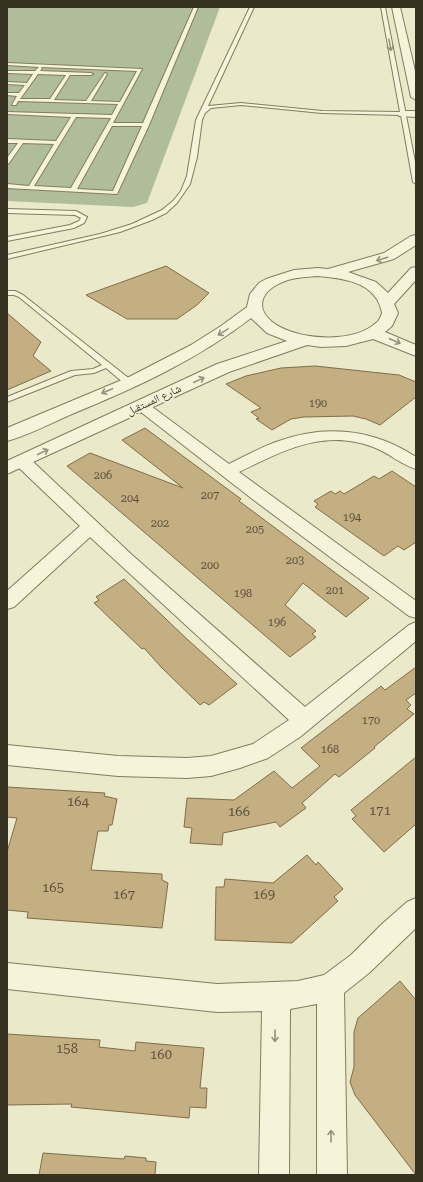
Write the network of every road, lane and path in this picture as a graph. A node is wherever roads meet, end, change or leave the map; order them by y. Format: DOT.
graph roads {
  1 [pos="196,7"];
  2 [pos="252,7"];
  3 [pos="383,7"];
  4 [pos="396,7"];
  5 [pos="387,29"];
  6 [pos="400,29"];
  7 [pos="7,64"];
  8 [pos="42,65"];
  9 [pos="7,72"];
  10 [pos="37,72"];
  11 [pos="394,72"];
  12 [pos="409,72"];
  13 [pos="69,73"];
  14 [pos="105,74"];
  15 [pos="137,75"];
  16 [pos="7,83"];
  17 [pos="29,84"];
  18 [pos="415,92"];
  19 [pos="7,94"];
  20 [pos="21,95"];
  21 [pos="17,100"];
  22 [pos="51,101"];
  23 [pos="88,102"];
  24 [pos="121,103"];
  25 [pos="203,112"];
  26 [pos="7,113"];
  27 [pos="403,114"];
  28 [pos="416,114"];
  29 [pos="75,116"];
  30 [pos="113,117"];
  31 [pos="110,124"];
  32 [pos="146,125"];
  33 [pos="7,141"];
  34 [pos="21,142"];
  35 [pos="58,144"];
  36 [pos="7,162"];
  37 [pos="416,182"];
  38 [pos="7,186"];
  39 [pos="30,188"];
  40 [pos="73,190"];
  41 [pos="7,211"];
  42 [pos="7,239"];
  43 [pos="416,240"];
  44 [pos="7,257"];
  45 [pos="416,271"];
  46 [pos="330,273"];
  47 [pos="7,293"];
  48 [pos="388,302"];
  49 [pos="254,309"];
  50 [pos="374,333"];
  51 [pos="303,341"];
  52 [pos="416,351"];
  53 [pos="108,365"];
  54 [pos="128,382"];
  55 [pos="7,400"];
  56 [pos="142,406"];
  57 [pos="7,435"];
  58 [pos="15,464"];
  59 [pos="416,464"];
  60 [pos="228,471"];
  61 [pos="91,526"];
  62 [pos="7,602"];
  63 [pos="416,610"];
  64 [pos="416,630"];
  65 [pos="304,720"];
  66 [pos="7,755"];
  67 [pos="416,911"];
  68 [pos="7,976"];
  69 [pos="330,988"];
  70 [pos="276,997"];
  71 [pos="274,1175"];
  72 [pos="332,1175"];
  1 -- 32 [label="lane"];
  2 -- 25 [label="lane"];
  3 -- 5 [label="lane"];
  4 -- 6 [label="street"];
  5 -- 6 [label="street"];
  5 -- 11 [label="lane, one-way"];
  6 -- 12 [label="street"];
  7 -- 8 [label="lane"];
  8 -- 10 [label="lane"];
  8 -- 15 [label="lane"];
  9 -- 10 [label="lane"];
  10 -- 13 [label="lane"];
  10 -- 17 [label="lane"];
  11 -- 12 [label="street"];
  11 -- 27 [label="lane"];
  12 -- 18 [label="street"];
  13 -- 14 [label="lane"];
  13 -- 22 [label="lane"];
  14 -- 15 [label="lane"];
  14 -- 23 [label="lane"];
  15 -- 24 [label="lane"];
  16 -- 17 [label="lane"];
  17 -- 20 [label="lane"];
  19 -- 20 [label="lane"];
  20 -- 21 [label="lane"];
  21 -- 22 [label="lane"];
  21 -- 26 [label="lane"];
  22 -- 23 [label="lane"];
  23 -- 24 [label="lane"];
  24 -- 30 [label="lane"];
  25 -- 27 [label="lane"];
  25 -- 44 [label="lane"];
  26 -- 29 [label="lane"];
  27 -- 28 [label="street"];
  27 -- 37 [label="lane"];
  29 -- 30 [label="lane"];
  29 -- 35 [label="lane"];
  30 -- 31 [label="lane"];
  31 -- 32 [label="lane"];
  31 -- 40 [label="lane"];
  32 -- 40 [label="lane"];
  33 -- 34 [label="lane"];
  34 -- 35 [label="lane"];
  34 -- 36 [label="lane"];
  35 -- 39 [label="lane"];
  38 -- 39 [label="lane"];
  39 -- 40 [label="lane"];
  41 -- 42 [label="lane"];
  43 -- 46 [label="street, one-way"];
  45 -- 48 [label="street"];
  46 -- 48 [label="street"];
  46 -- 49 [label="street"];
  47 -- 53 [label="lane"];
  48 -- 50 [label="street"];
  49 -- 51 [label="street"];
  49 -- 54 [label="street, one-way"];
  50 -- 51 [label="street"];
  50 -- 52 [label="street, one-way"];
  56 -- 51 [label="street, شارع المستقبل, one-way"];
  53 -- 54 [label="lane"];
  53 -- 55 [label="lane"];
  54 -- 57 [label="street, one-way"];
  58 -- 56 [label="street, شارع المستقبل, one-way"];
  56 -- 60 [label="street"];
  58 -- 61 [label="street"];
  59 -- 60 [label="street"];
  60 -- 63 [label="street"];
  61 -- 62 [label="street"];
  61 -- 65 [label="street"];
  64 -- 65 [label="street"];
  65 -- 66 [label="street"];
  67 -- 69 [label="street"];
  68 -- 70 [label="street"];
  69 -- 70 [label="street"];
  72 -- 69 [label="street, one-way"];
  70 -- 71 [label="street, one-way"];
}
